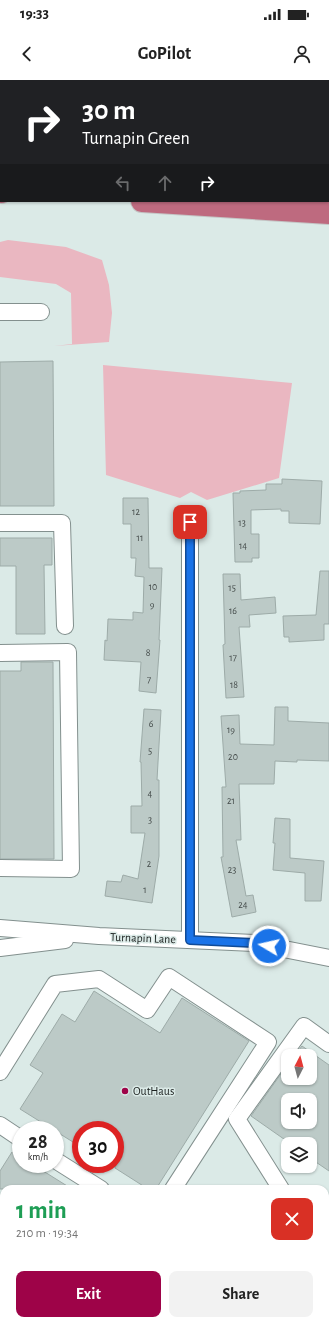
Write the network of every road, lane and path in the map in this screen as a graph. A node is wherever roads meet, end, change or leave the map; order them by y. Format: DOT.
graph roads {
  1 [pos="158,202"];
  2 [pos="329,213"];
  3 [pos="0,312"];
  4 [pos="41,312"];
  5 [pos="190,522"];
  6 [pos="0,523"];
  7 [pos="65,626"];
  8 [pos="0,653"];
  9 [pos="0,868"];
  10 [pos="0,928"];
  11 [pos="99,936"];
  12 [pos="190,940"];
  13 [pos="0,948"];
  14 [pos="329,958"];
  15 [pos="329,1044"];
  16 [pos="0,1072"];
  17 [pos="0,1125"];
  18 [pos="12,1133"];
  19 [pos="64,1166"];
  20 [pos="94,1185"];
  21 [pos="176,1185"];
  22 [pos="278,1185"];
  1 -- 2 [label="highway"];
  3 -- 4 [label="street"];
  5 -- 12 [label="street"];
  6 -- 7 [label="street"];
  8 -- 9 [label="street"];
  10 -- 11 [label="street, Turnapin Lane"];
  11 -- 12 [label="street, Turnapin Lane"];
  11 -- 13 [label="street, Turnapin Lane"];
  12 -- 14 [label="street, Turnapin Lane"];
  15 -- 22 [label="street"];
  16 -- 21 [label="street"];
  17 -- 18 [label="street"];
  19 -- 20 [label="street"];
}
